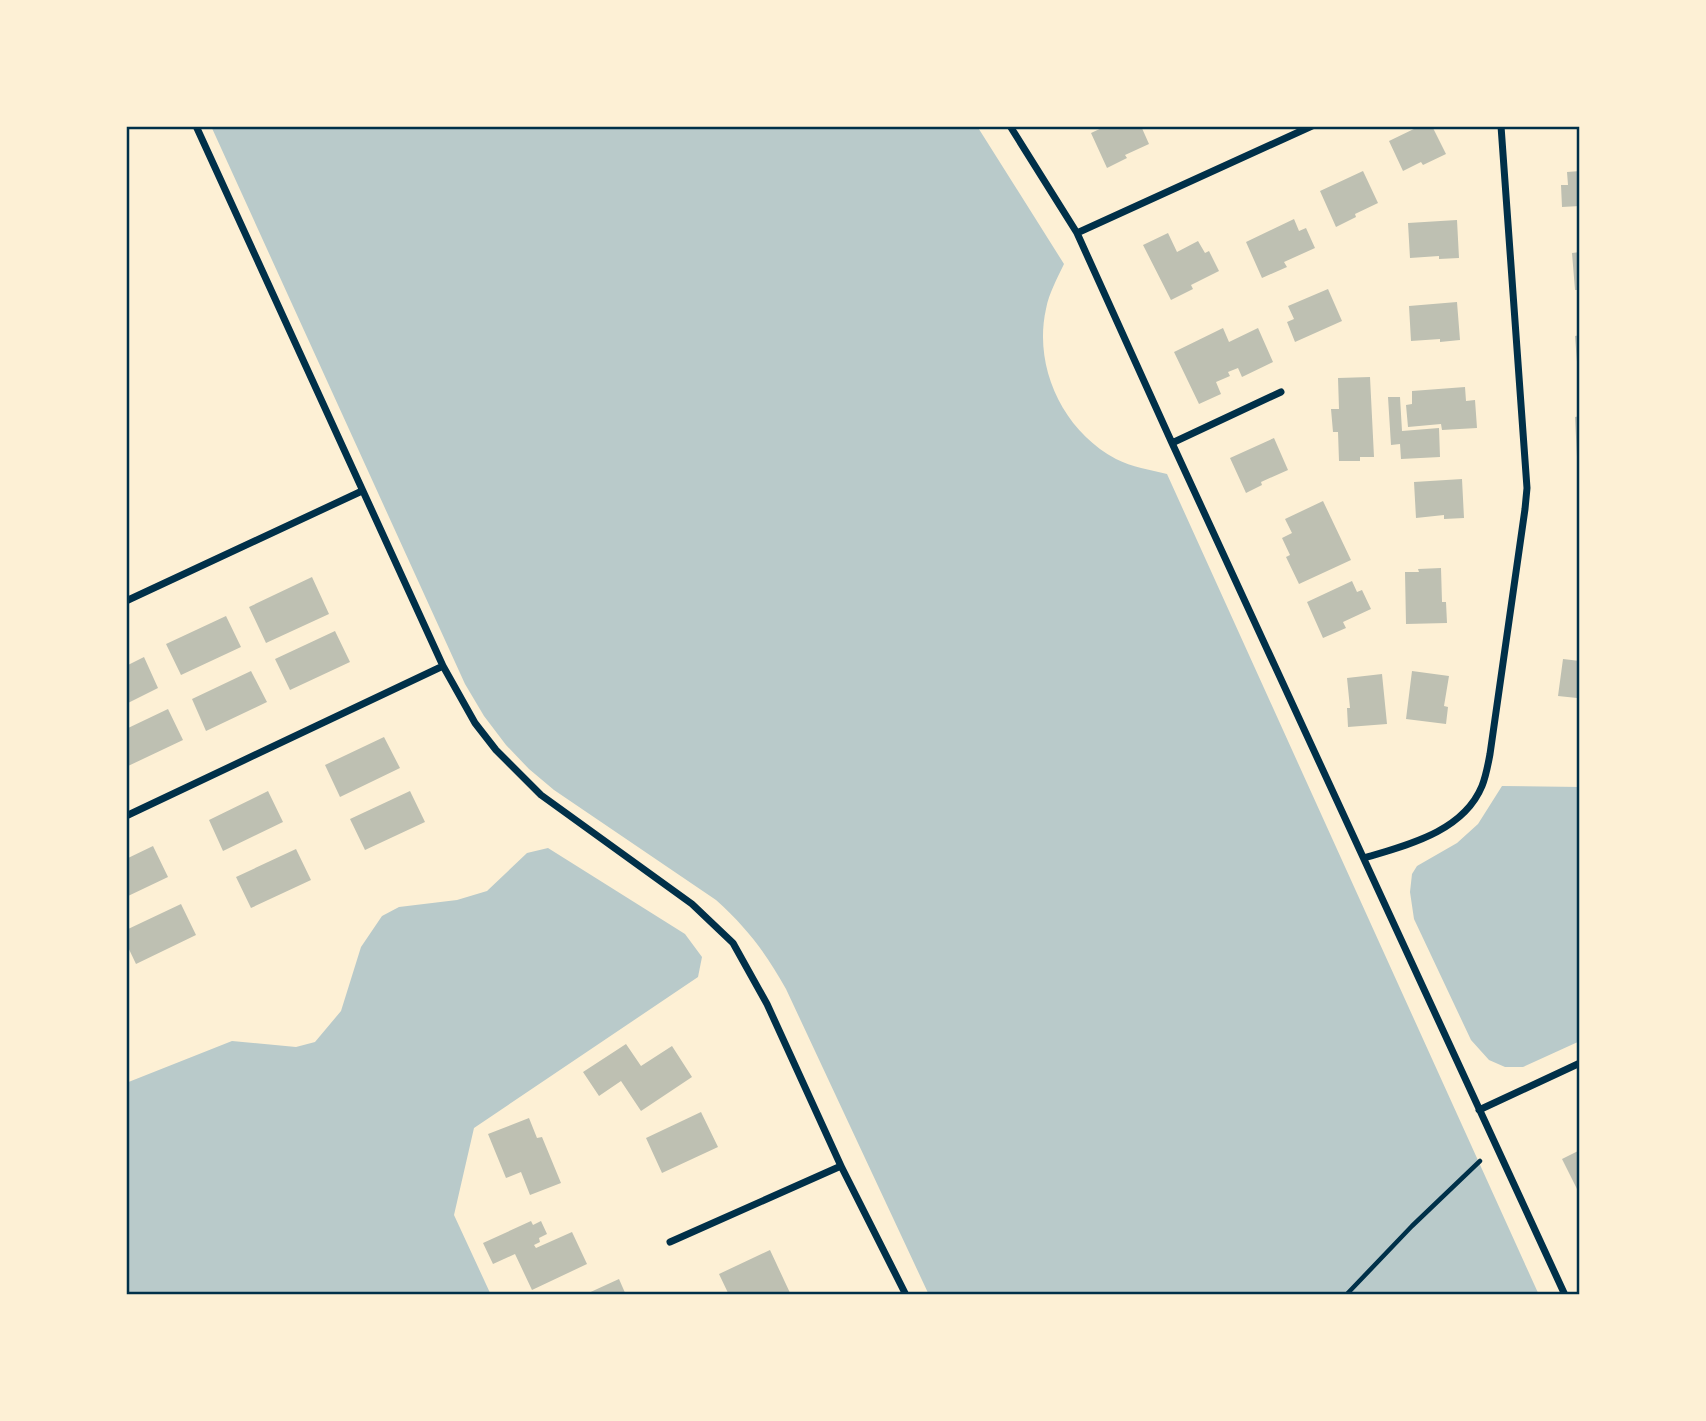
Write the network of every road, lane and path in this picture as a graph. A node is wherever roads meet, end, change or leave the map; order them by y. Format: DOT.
graph roads {
  1 [pos="196,126"];
  2 [pos="1010,126"];
  3 [pos="1312,126"];
  4 [pos="1501,126"];
  5 [pos="1077,233"];
  6 [pos="1281,392"];
  7 [pos="1172,443"];
  8 [pos="362,491"];
  9 [pos="126,601"];
  10 [pos="443,666"];
  11 [pos="126,816"];
  12 [pos="1364,858"];
  13 [pos="1580,1063"];
  14 [pos="1479,1110"];
  15 [pos="1495,1146"];
  16 [pos="841,1166"];
  17 [pos="670,1242"];
  18 [pos="906,1295"];
  19 [pos="1346,1295"];
  20 [pos="1565,1295"];
  1 -- 8 [label="street"];
  2 -- 5 [label="street"];
  3 -- 5 [label="street"];
  4 -- 12 [label="street"];
  5 -- 7 [label="street"];
  6 -- 7 [label="street"];
  7 -- 12 [label="street"];
  8 -- 9 [label="street"];
  8 -- 10 [label="street"];
  10 -- 11 [label="street"];
  10 -- 16 [label="street"];
  12 -- 14 [label="street"];
  13 -- 14 [label="street"];
  14 -- 15 [label="street"];
  15 -- 19 [label="path"];
  15 -- 20 [label="street"];
  16 -- 17 [label="street"];
  16 -- 18 [label="street"];
}
